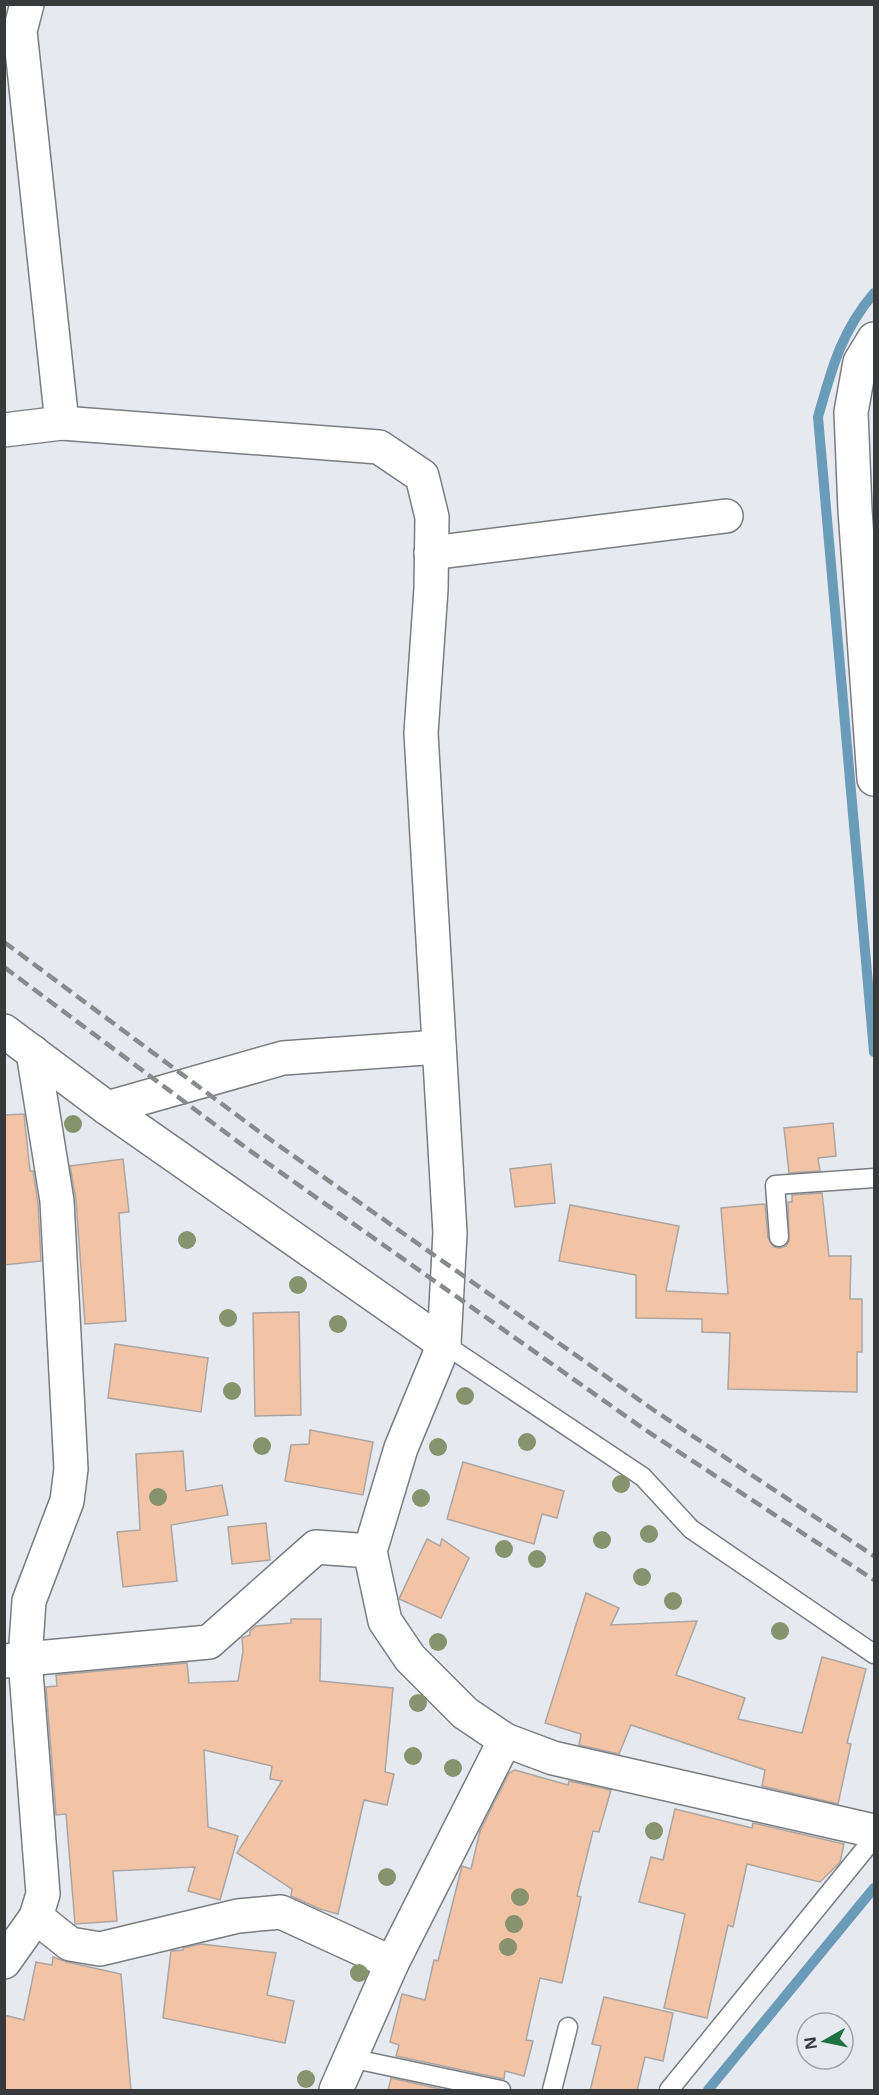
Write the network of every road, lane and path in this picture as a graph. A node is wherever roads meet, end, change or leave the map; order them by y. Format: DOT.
graph roads {
  1 [pos="27,4"];
  2 [pos="874,339"];
  3 [pos="62,423"];
  4 [pos="4,430"];
  5 [pos="726,516"];
  6 [pos="431,553"];
  7 [pos="872,735"];
  8 [pos="874,778"];
  9 [pos="4,1031"];
  10 [pos="439,1047"];
  11 [pos="33,1052"];
  12 [pos="107,1108"];
  13 [pos="866,1179"];
  14 [pos="779,1237"];
  15 [pos="444,1344"];
  16 [pos="370,1551"];
  17 [pos="874,1654"];
  18 [pos="15,1660"];
  19 [pos="505,1740"];
  20 [pos="874,1830"];
  21 [pos="874,1838"];
  22 [pos="36,1917"];
  23 [pos="4,1962"];
  24 [pos="392,1963"];
  25 [pos="567,2027"];
  26 [pos="350,2058"];
  27 [pos="336,2091"];
  28 [pos="501,2091"];
  29 [pos="552,2091"];
  30 [pos="669,2091"];
  1 -- 3 [label="street"];
  2 -- 7 [label="street"];
  3 -- 4 [label="street"];
  3 -- 6 [label="street"];
  5 -- 6 [label="street"];
  6 -- 10 [label="street"];
  7 -- 8 [label="street"];
  9 -- 11 [label="street"];
  10 -- 12 [label="street"];
  10 -- 15 [label="street"];
  11 -- 12 [label="street"];
  11 -- 18 [label="street"];
  12 -- 15 [label="street"];
  13 -- 14 [label="lane"];
  15 -- 16 [label="street"];
  15 -- 17 [label="lane"];
  16 -- 18 [label="street"];
  16 -- 19 [label="street"];
  18 -- 22 [label="street"];
  19 -- 20 [label="street"];
  19 -- 24 [label="street"];
  21 -- 30 [label="lane"];
  22 -- 23 [label="street"];
  22 -- 24 [label="street"];
  24 -- 26 [label="street"];
  25 -- 29 [label="lane"];
  26 -- 27 [label="street"];
  26 -- 28 [label="lane"];
}
